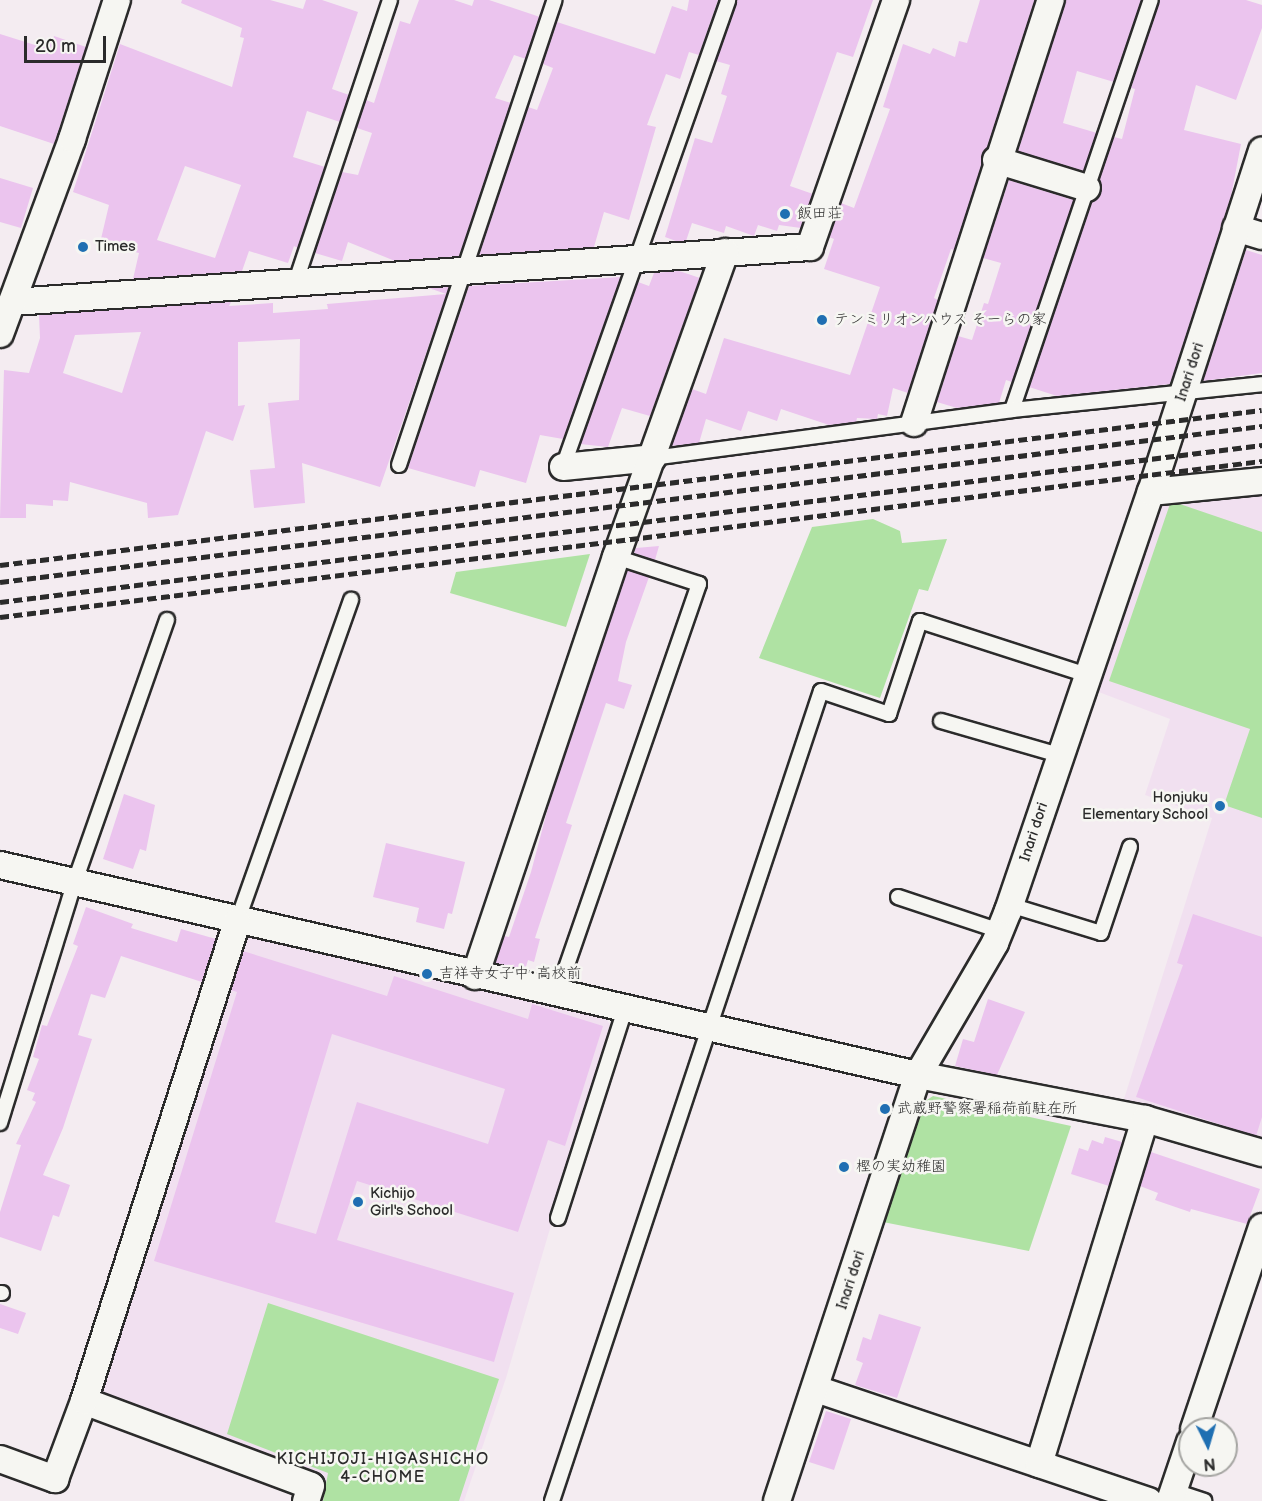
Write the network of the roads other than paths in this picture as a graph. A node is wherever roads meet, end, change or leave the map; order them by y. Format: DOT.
graph roads {
  1 [pos="117,0"];
  2 [pos="390,0"];
  3 [pos="555,0"];
  4 [pos="728,0"];
  5 [pos="896,0"];
  6 [pos="1051,0"];
  7 [pos="1151,0"];
  8 [pos="1262,151"];
  9 [pos="996,160"];
  10 [pos="1087,188"];
  11 [pos="1236,228"];
  12 [pos="1262,236"];
  13 [pos="725,252"];
  14 [pos="635,259"];
  15 [pos="465,270"];
  16 [pos="296,280"];
  17 [pos="13,302"];
  18 [pos="0,334"];
  19 [pos="1262,384"];
  20 [pos="1184,394"];
  21 [pos="1012,410"];
  22 [pos="914,423"];
  23 [pos="652,458"];
  24 [pos="399,465"];
  25 [pos="563,467"];
  26 [pos="1262,481"];
  27 [pos="1151,492"];
  28 [pos="616,557"];
  29 [pos="351,600"];
  30 [pos="167,620"];
  31 [pos="1087,675"];
  32 [pos="941,721"];
  33 [pos="1059,755"];
  34 [pos="1130,847"];
  35 [pos="0,865"];
  36 [pos="74,884"];
  37 [pos="898,897"];
  38 [pos="1010,905"];
  39 [pos="237,922"];
  40 [pos="1000,931"];
  41 [pos="475,975"];
  42 [pos="557,994"];
  43 [pos="625,1009"];
  44 [pos="711,1029"];
  45 [pos="918,1075"];
  46 [pos="1145,1119"];
  47 [pos="0,1123"];
  48 [pos="1262,1153"];
  49 [pos="558,1218"];
  50 [pos="1262,1227"];
  51 [pos="816,1389"];
  52 [pos="84,1401"];
  53 [pos="1198,1417"];
  54 [pos="0,1459"];
  55 [pos="1039,1464"];
  56 [pos="1178,1477"];
  57 [pos="1172,1496"];
  58 [pos="306,1501"];
  59 [pos="552,1501"];
  60 [pos="777,1501"];
  61 [pos="1149,1501"];
  62 [pos="1204,1501"];
  1 -- 17 [label="street"];
  2 -- 16 [label="lane"];
  3 -- 15 [label="lane"];
  4 -- 14 [label="lane"];
  5 -- 13 [label="street"];
  6 -- 9 [label="street"];
  7 -- 10 [label="lane"];
  8 -- 11 [label="street, Inari dori"];
  9 -- 10 [label="street"];
  9 -- 22 [label="street"];
  10 -- 21 [label="lane"];
  11 -- 12 [label="street"];
  11 -- 20 [label="street, Inari dori"];
  13 -- 14 [label="street"];
  13 -- 23 [label="street"];
  14 -- 15 [label="street"];
  14 -- 25 [label="lane"];
  15 -- 16 [label="street"];
  15 -- 24 [label="lane"];
  16 -- 17 [label="street"];
  17 -- 18 [label="street"];
  19 -- 20 [label="lane"];
  20 -- 21 [label="lane"];
  20 -- 27 [label="street, Inari dori"];
  21 -- 22 [label="lane"];
  22 -- 23 [label="lane"];
  23 -- 25 [label="street"];
  23 -- 28 [label="street"];
  26 -- 27 [label="street"];
  27 -- 31 [label="street, Inari dori"];
  28 -- 41 [label="street"];
  28 -- 42 [label="lane"];
  29 -- 39 [label="lane"];
  30 -- 36 [label="lane"];
  31 -- 33 [label="street, Inari dori"];
  31 -- 44 [label="lane"];
  32 -- 33 [label="lane"];
  33 -- 38 [label="street, Inari dori"];
  34 -- 38 [label="lane"];
  35 -- 36 [label="street"];
  36 -- 39 [label="street"];
  36 -- 47 [label="lane"];
  37 -- 40 [label="lane"];
  38 -- 40 [label="street, Inari dori"];
  39 -- 41 [label="street"];
  39 -- 52 [label="street"];
  40 -- 45 [label="street, Inari dori"];
  41 -- 42 [label="street"];
  42 -- 43 [label="street"];
  43 -- 44 [label="street"];
  43 -- 49 [label="lane"];
  44 -- 45 [label="street"];
  44 -- 59 [label="lane"];
  45 -- 46 [label="street"];
  45 -- 51 [label="street, Inari dori"];
  46 -- 48 [label="street"];
  46 -- 55 [label="street"];
  50 -- 53 [label="street"];
  51 -- 55 [label="street"];
  51 -- 60 [label="street, Inari dori"];
  52 -- 54 [label="street"];
  52 -- 58 [label="street"];
  55 -- 61 [label="street"];
  56 -- 57 [label="street"];
  57 -- 62 [label="lane"];
}
